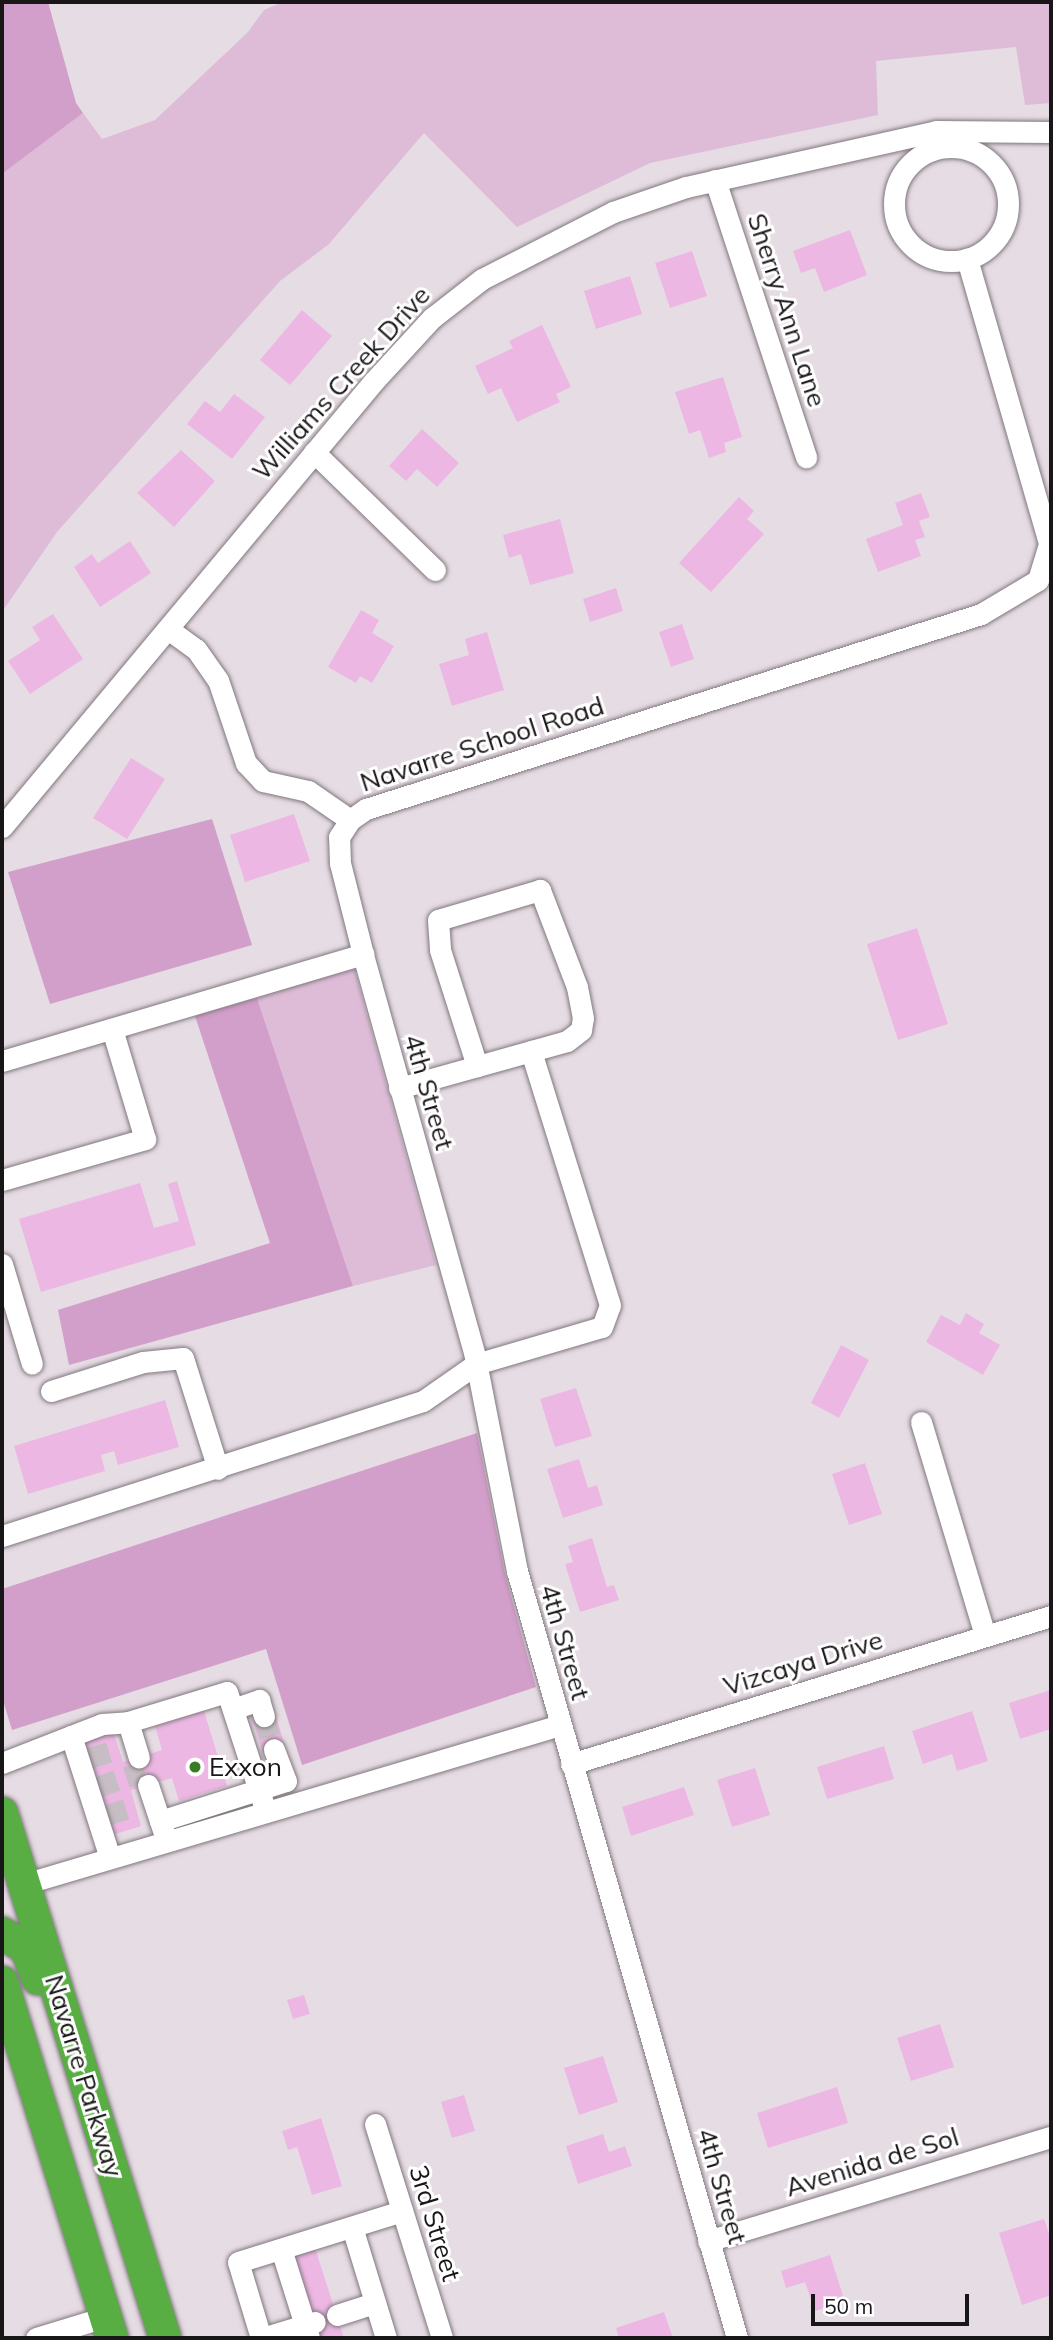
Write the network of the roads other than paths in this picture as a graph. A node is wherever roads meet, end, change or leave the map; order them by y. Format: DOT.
graph roads {
  1 [pos="1051,132"];
  2 [pos="937,139"];
  3 [pos="715,180"];
  4 [pos="967,259"];
  5 [pos="313,452"];
  6 [pos="806,457"];
  7 [pos="435,570"];
  8 [pos="168,629"];
  9 [pos="351,820"];
  10 [pos="2,827"];
  11 [pos="363,954"];
  12 [pos="112,1029"];
  13 [pos="531,1051"];
  14 [pos="2,1061"];
  15 [pos="477,1066"];
  16 [pos="399,1088"];
  17 [pos="2,1180"];
  18 [pos="2,1264"];
  19 [pos="32,1364"];
  20 [pos="476,1364"];
  21 [pos="51,1391"];
  22 [pos="920,1422"];
  23 [pos="218,1469"];
  24 [pos="2,1536"];
  25 [pos="1051,1616"];
  26 [pos="985,1635"];
  27 [pos="233,1709"];
  28 [pos="264,1716"];
  29 [pos="128,1722"];
  30 [pos="560,1725"];
  31 [pos="71,1735"];
  32 [pos="274,1749"];
  33 [pos="131,1750"];
  34 [pos="2,1763"];
  35 [pos="571,1764"];
  36 [pos="259,1790"];
  37 [pos="266,1812"];
  38 [pos="2,1813"];
  39 [pos="166,1842"];
  40 [pos="110,1858"];
  41 [pos="13,1883"];
  42 [pos="2,1933"];
  43 [pos="2,1982"];
  44 [pos="375,2123"];
  45 [pos="1051,2137"];
  46 [pos="402,2211"];
  47 [pos="352,2227"];
  48 [pos="133,2232"];
  49 [pos="708,2241"];
  50 [pos="281,2249"];
  51 [pos="375,2303"];
  52 [pos="337,2315"];
  53 [pos="108,2328"];
  54 [pos="310,2328"];
  55 [pos="36,2338"];
  56 [pos="165,2338"];
  57 [pos="262,2338"];
  58 [pos="386,2338"];
  59 [pos="442,2338"];
  60 [pos="737,2338"];
  1 -- 2 [label="street, Williams Creek Drive"];
  2 -- 3 [label="street, Williams Creek Drive"];
  2 -- 4 [label="street"];
  2 -- 4 [label="street"];
  3 -- 5 [label="street, Williams Creek Drive"];
  3 -- 6 [label="street, Sherry Ann Lane"];
  4 -- 9 [label="street, Navarre School Road"];
  5 -- 7 [label="street"];
  5 -- 8 [label="street, Williams Creek Drive"];
  8 -- 9 [label="street"];
  8 -- 10 [label="street, Williams Creek Drive"];
  9 -- 11 [label="street, Navarre School Road"];
  11 -- 12 [label="street"];
  11 -- 16 [label="street, 4th Street"];
  12 -- 14 [label="street"];
  12 -- 17 [label="street"];
  13 -- 15 [label="street"];
  13 -- 15 [label="street"];
  13 -- 20 [label="street"];
  15 -- 16 [label="street"];
  16 -- 20 [label="street, 4th Street"];
  18 -- 19 [label="street"];
  20 -- 23 [label="street"];
  20 -- 30 [label="street, 4th Street"];
  21 -- 23 [label="street"];
  22 -- 26 [label="street"];
  23 -- 24 [label="street"];
  25 -- 26 [label="street, Vizcaya Drive"];
  26 -- 35 [label="street, Vizcaya Drive"];
  27 -- 28 [label="street"];
  27 -- 29 [label="street"];
  27 -- 36 [label="street"];
  29 -- 31 [label="street"];
  29 -- 33 [label="street"];
  30 -- 35 [label="street, 4th Street"];
  30 -- 37 [label="street"];
  31 -- 34 [label="street"];
  31 -- 40 [label="street"];
  32 -- 36 [label="street"];
  35 -- 49 [label="street, 4th Street"];
  36 -- 37 [label="street"];
  36 -- 39 [label="street"];
  37 -- 39 [label="street"];
  38 -- 41 [label="highway, Navarre Parkway"];
  39 -- 40 [label="street"];
  40 -- 41 [label="street"];
  41 -- 48 [label="highway, Navarre Parkway"];
  42 -- 48 [label="highway"];
  43 -- 53 [label="highway, Navarre Parkway"];
  44 -- 46 [label="street, 3rd Street"];
  45 -- 49 [label="street, Avenida de Sol"];
  46 -- 47 [label="street"];
  46 -- 59 [label="street, 3rd Street"];
  47 -- 50 [label="street"];
  47 -- 51 [label="street"];
  48 -- 56 [label="highway, Navarre Parkway"];
  49 -- 60 [label="street, 4th Street"];
  50 -- 54 [label="street"];
  50 -- 57 [label="street"];
  51 -- 52 [label="street"];
  51 -- 58 [label="street"];
  53 -- 55 [label="street"];
  54 -- 57 [label="street"];
}
